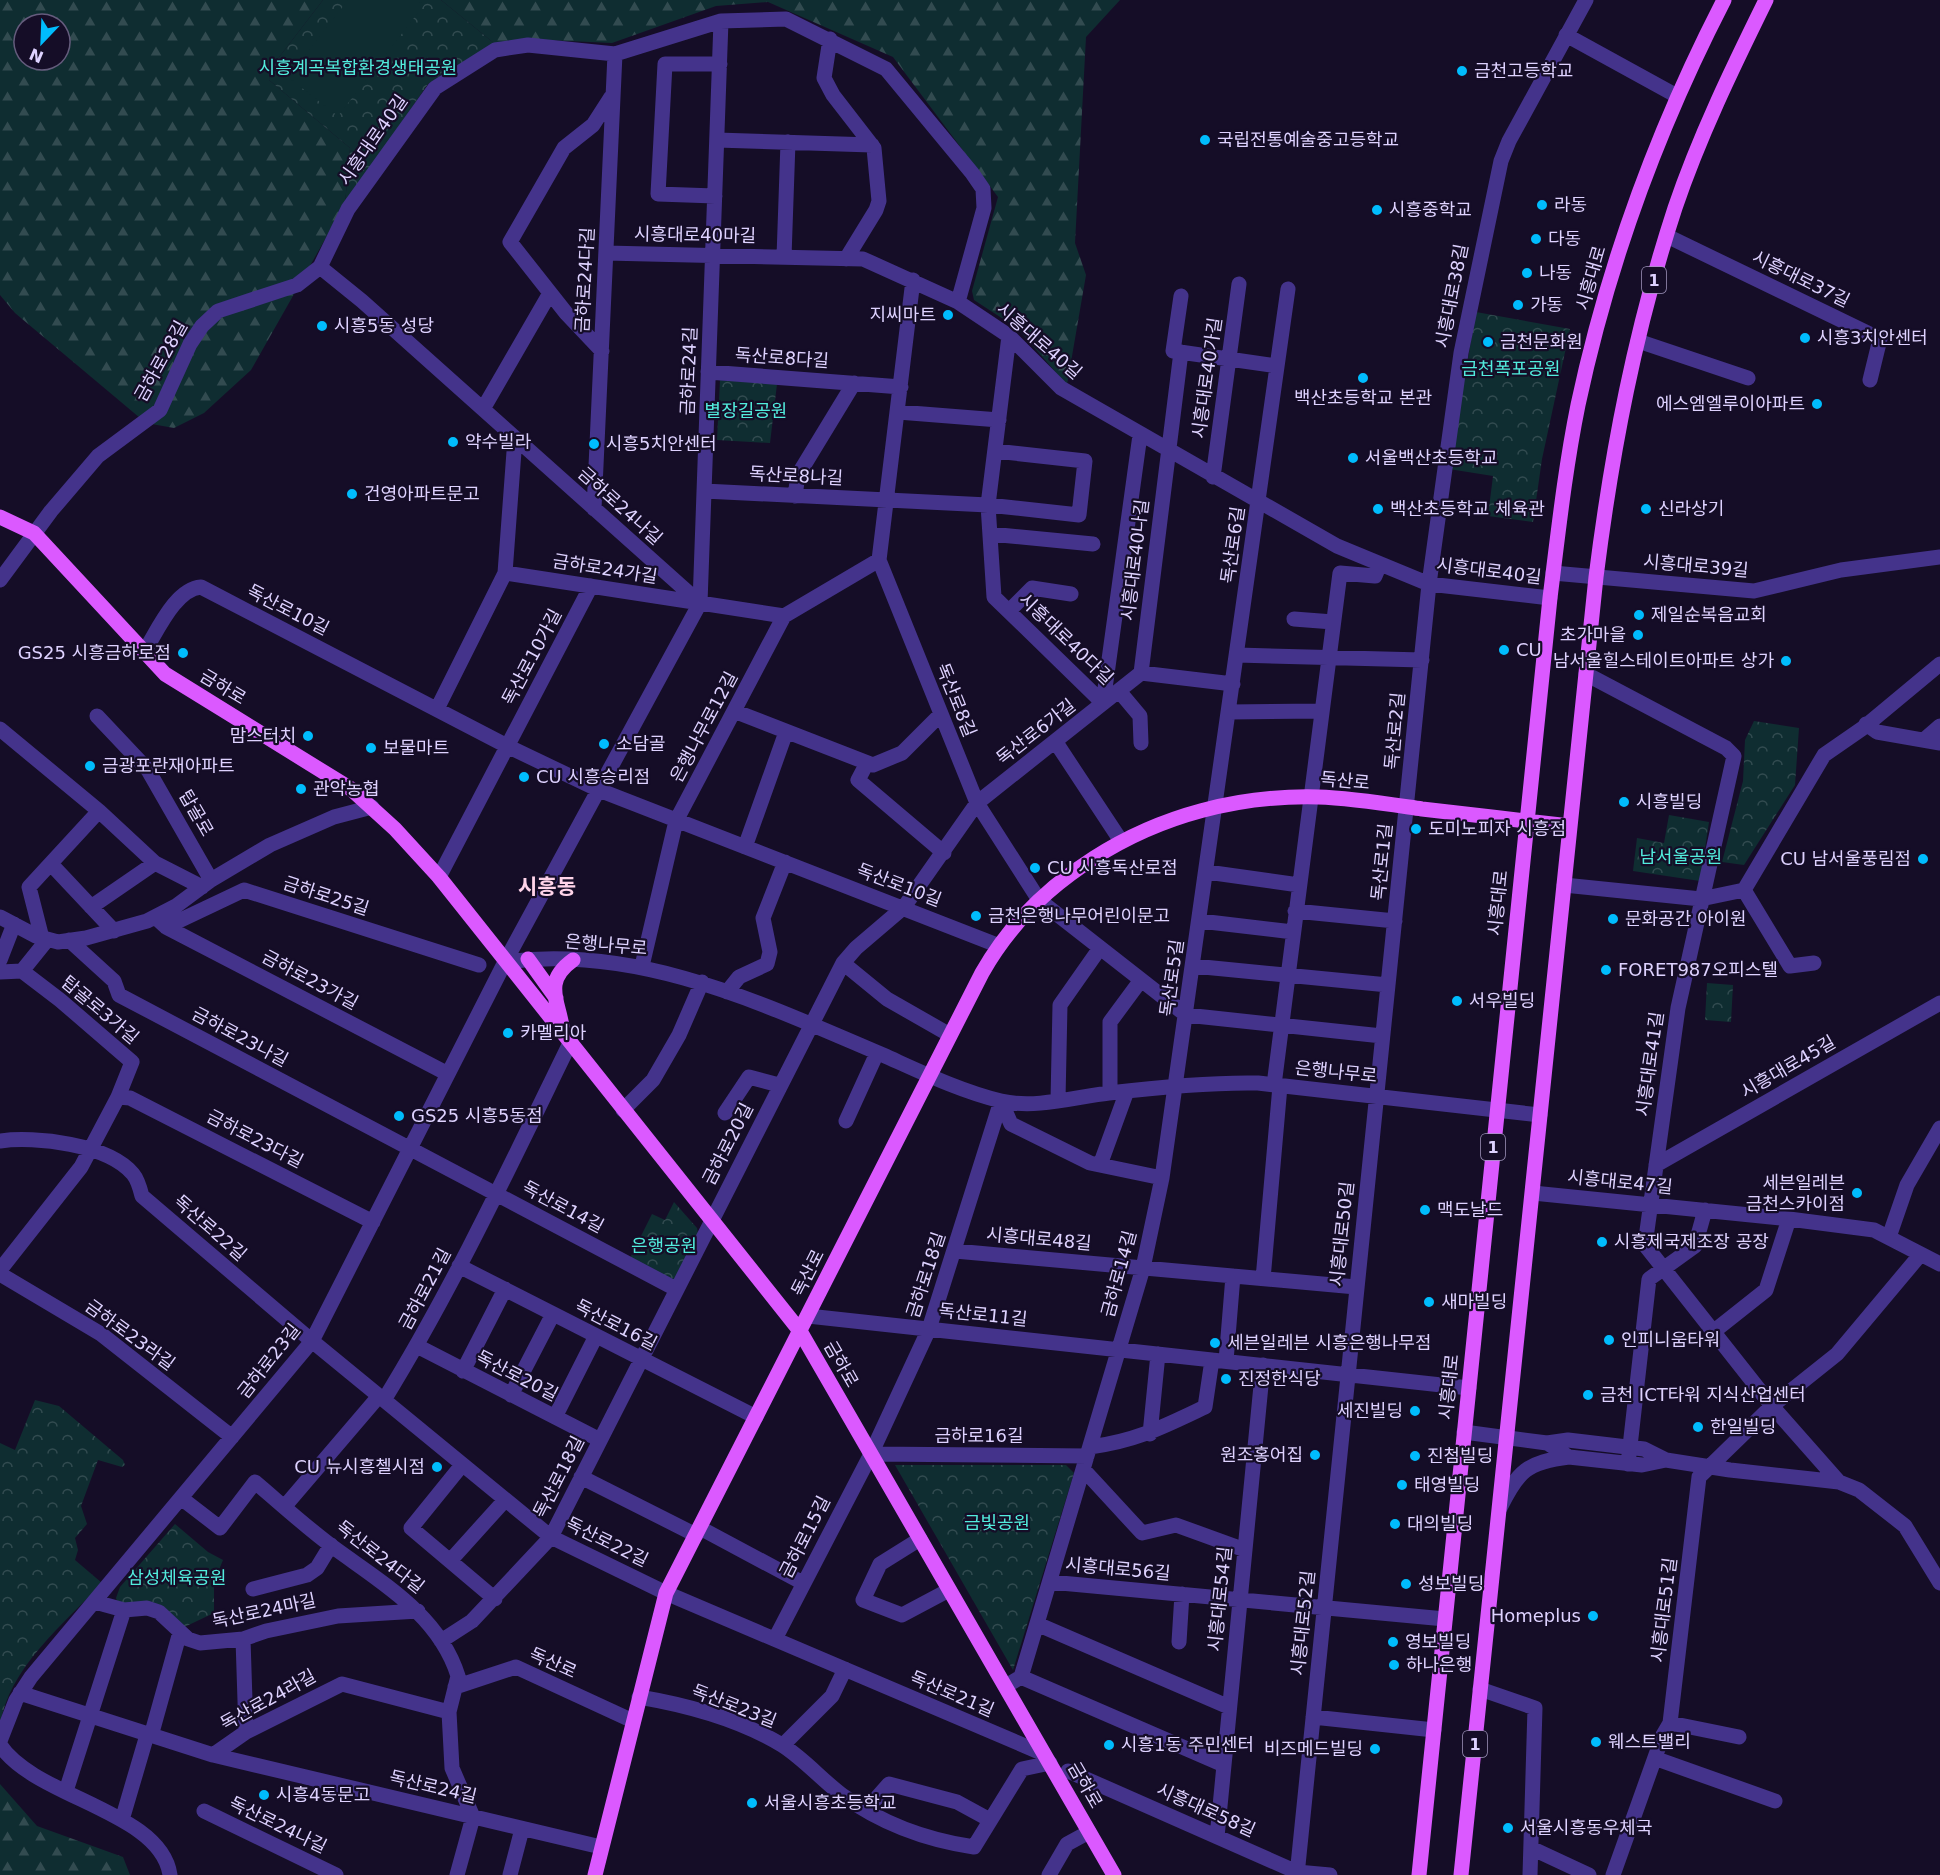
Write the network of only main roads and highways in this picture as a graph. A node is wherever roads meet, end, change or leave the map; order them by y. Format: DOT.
graph roads {
  1 [pos="1724,0"];
  2 [pos="1766,0"];
  3 [pos="0,517"];
  4 [pos="1526,821"];
  5 [pos="1570,826"];
  6 [pos="528,959"];
  7 [pos="573,960"];
  8 [pos="555,998"];
  9 [pos="567,1040"];
  10 [pos="800,1332"];
  11 [pos="595,1875"];
  12 [pos="1114,1875"];
  13 [pos="1419,1875"];
  14 [pos="1461,1875"];
  1 -- 4 [label="main road, 시흥대로 / 1"];
  2 -- 5 [label="main road, 1"];
  3 -- 9 [label="main road, 금하로"];
  4 -- 5 [label="main road, 독산로"];
  4 -- 10 [label="main road, 독산로"];
  4 -- 13 [label="main road, 시흥대로 / 1"];
  5 -- 14 [label="main road, 1"];
  6 -- 8 [label="main road"];
  7 -- 8 [label="main road"];
  8 -- 9 [label="main road"];
  9 -- 10 [label="main road, 금하로"];
  10 -- 11 [label="main road, 독산로"];
  10 -- 12 [label="main road, 금하로"];
}
